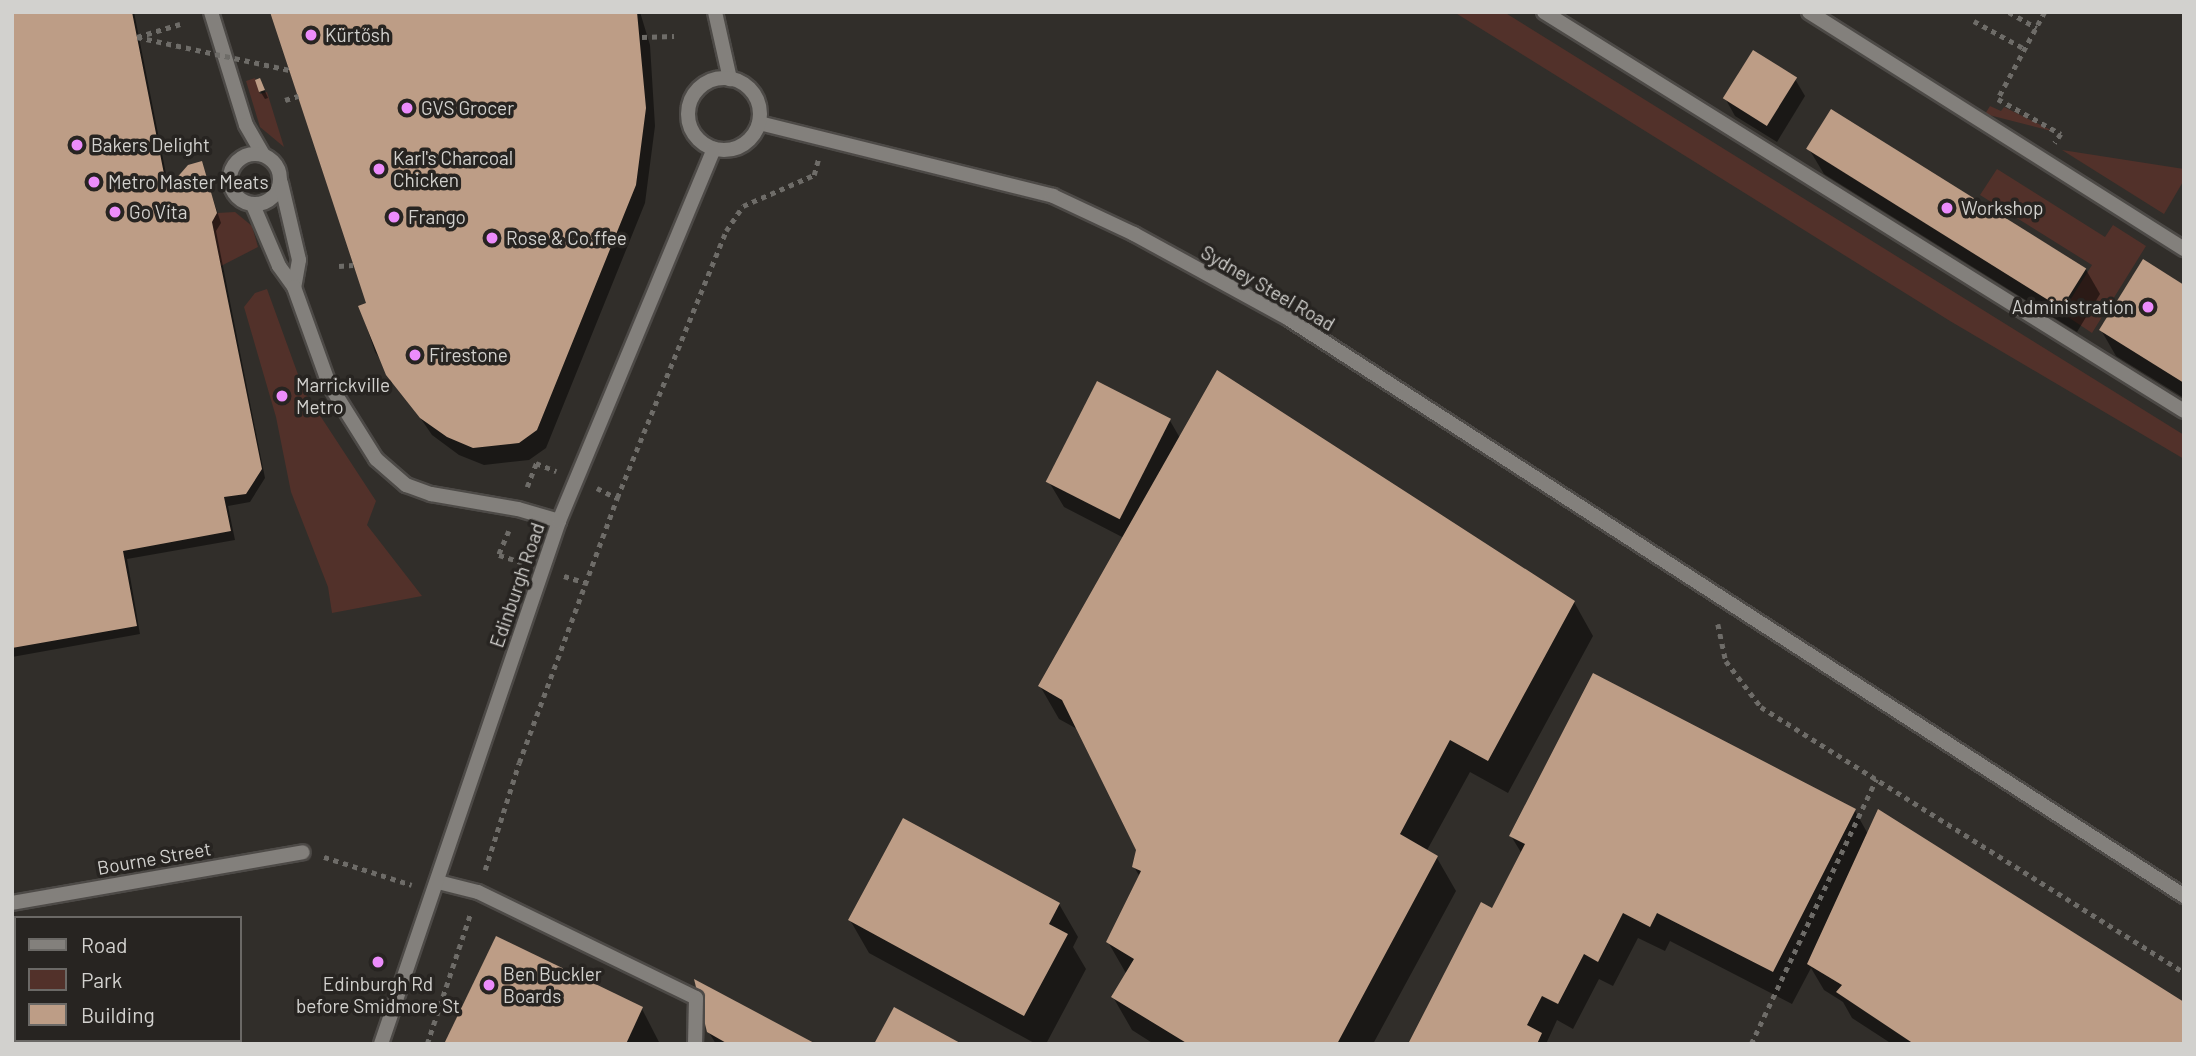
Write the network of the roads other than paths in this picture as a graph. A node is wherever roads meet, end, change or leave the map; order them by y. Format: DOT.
graph roads {
  1 [pos="211,12"];
  2 [pos="715,12"];
  3 [pos="1544,12"];
  4 [pos="1809,12"];
  5 [pos="730,79"];
  6 [pos="759,123"];
  7 [pos="714,149"];
  8 [pos="263,155"];
  9 [pos="281,181"];
  10 [pos="253,205"];
  11 [pos="2184,249"];
  12 [pos="294,287"];
  13 [pos="2184,411"];
  14 [pos="559,521"];
  15 [pos="303,852"];
  16 [pos="436,889"];
  17 [pos="2184,896"];
  18 [pos="12,903"];
  19 [pos="381,1044"];
  20 [pos="695,1044"];
  1 -- 8 [label="street"];
  2 -- 5 [label="street"];
  3 -- 13 [label="street"];
  4 -- 11 [label="street"];
  5 -- 6 [label="street"];
  5 -- 7 [label="street"];
  6 -- 7 [label="street"];
  6 -- 17 [label="street, Sydney Steel Road"];
  7 -- 14 [label="street, Edinburgh Road"];
  8 -- 9 [label="street"];
  8 -- 10 [label="street"];
  9 -- 10 [label="street"];
  9 -- 12 [label="street"];
  10 -- 12 [label="street"];
  12 -- 14 [label="street"];
  14 -- 16 [label="street, Edinburgh Road"];
  15 -- 18 [label="street, Bourne Street"];
  16 -- 19 [label="street, Edinburgh Road"];
  16 -- 20 [label="street"];
}
